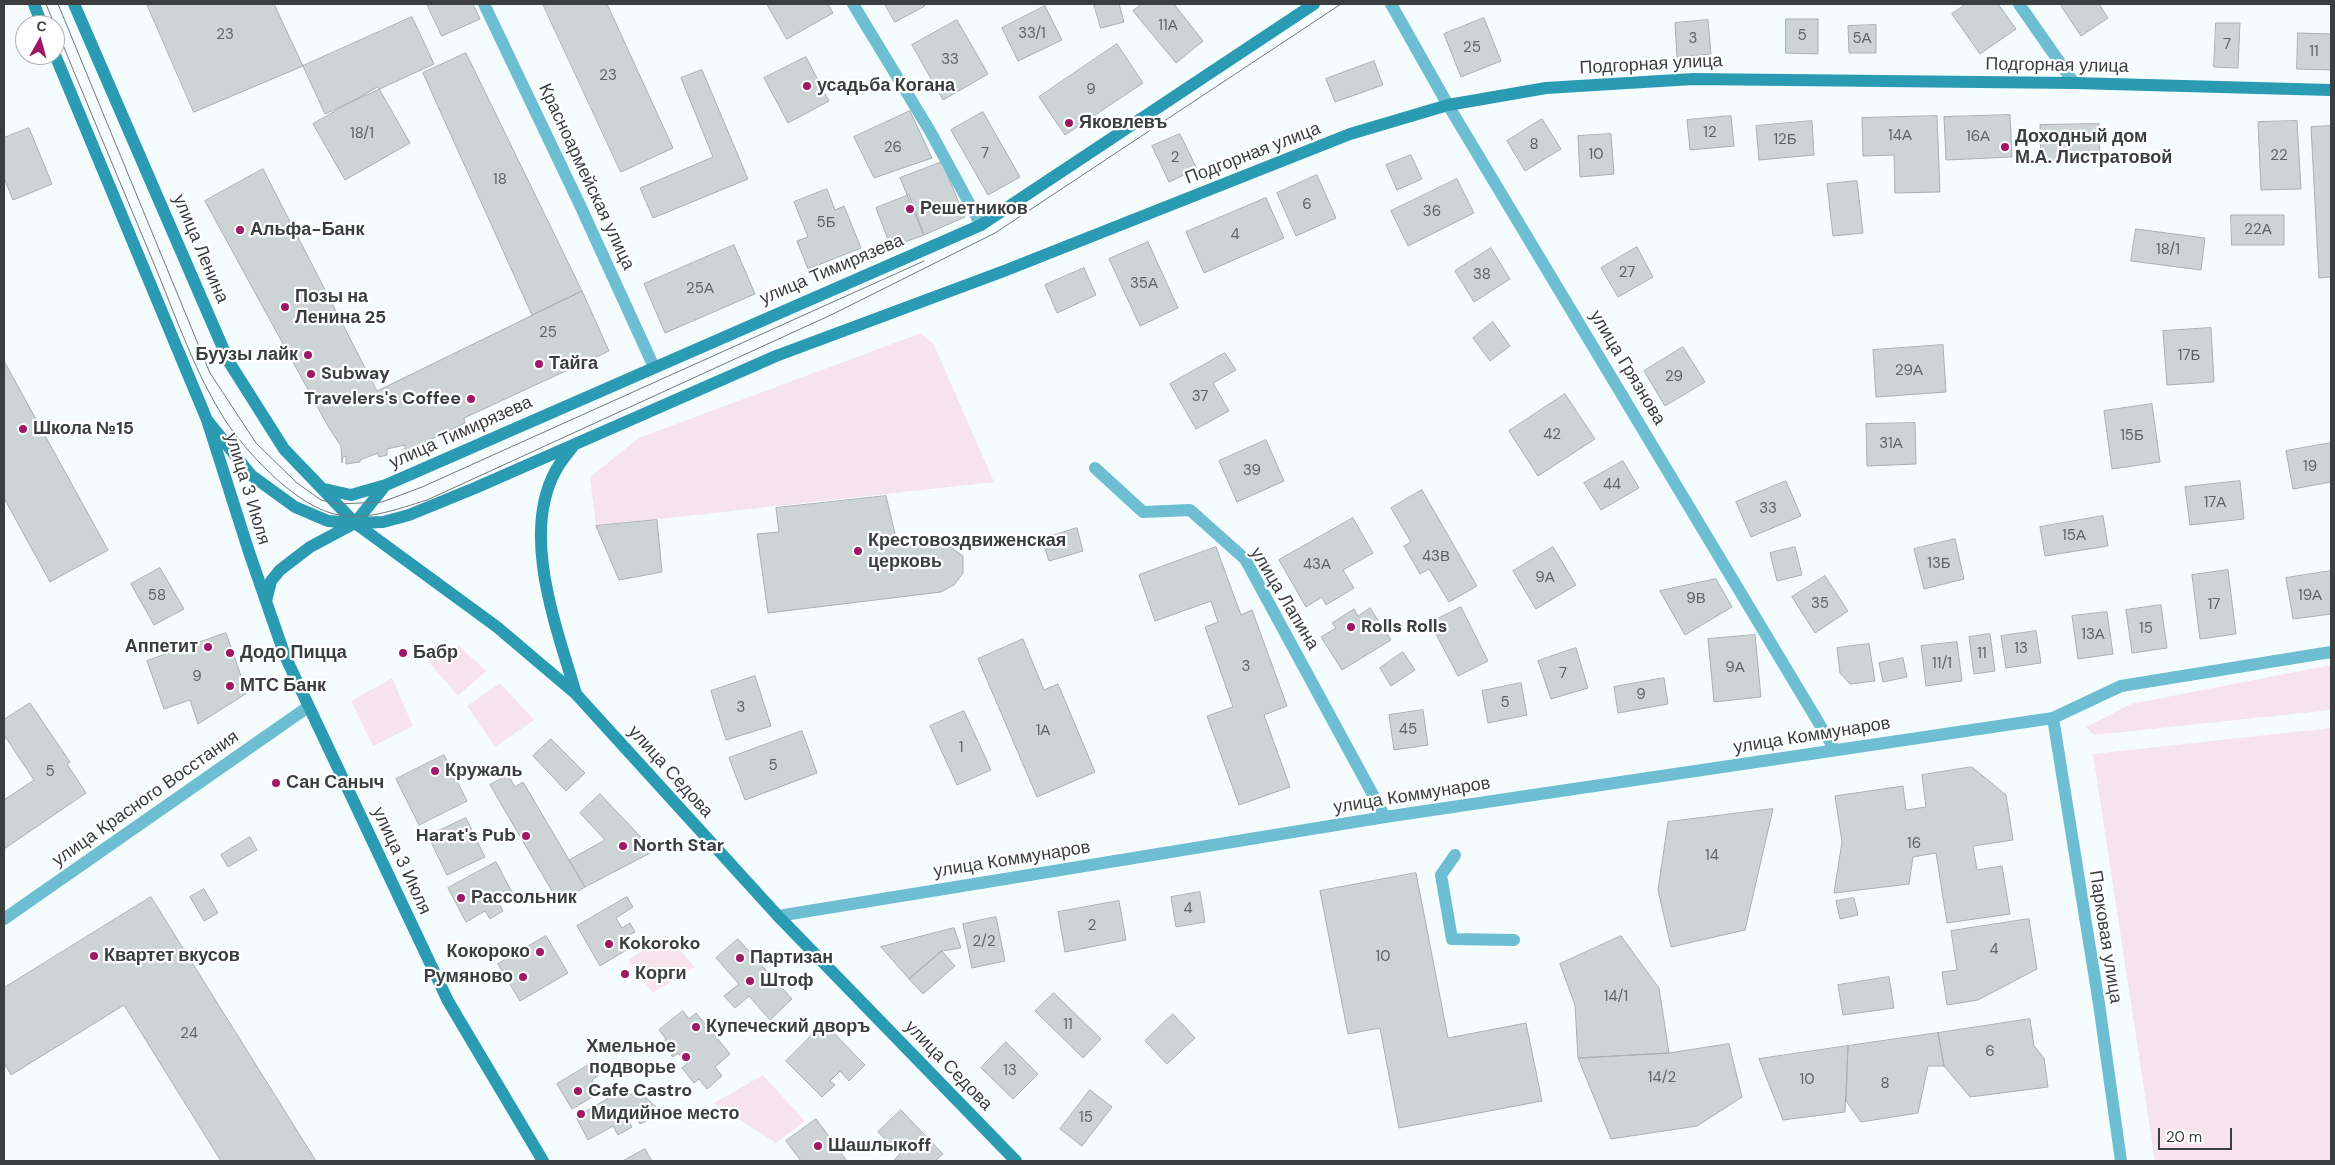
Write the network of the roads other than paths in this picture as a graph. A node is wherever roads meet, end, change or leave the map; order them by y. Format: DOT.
graph roads {
  1 [pos="74,4"];
  2 [pos="484,4"];
  3 [pos="853,4"];
  4 [pos="1314,4"];
  5 [pos="1391,4"];
  6 [pos="2018,4"];
  7 [pos="59,65"];
  8 [pos="2074,83"];
  9 [pos="2331,90"];
  10 [pos="1448,105"];
  11 [pos="981,225"];
  12 [pos="654,367"];
  13 [pos="208,420"];
  14 [pos="575,444"];
  15 [pos="1095,468"];
  16 [pos="386,485"];
  17 [pos="324,489"];
  18 [pos="355,523"];
  19 [pos="266,601"];
  20 [pos="2331,652"];
  21 [pos="576,694"];
  22 [pos="308,707"];
  23 [pos="2053,718"];
  24 [pos="1835,750"];
  25 [pos="1385,817"];
  26 [pos="1455,855"];
  27 [pos="778,916"];
  28 [pos="4,919"];
  29 [pos="1514,940"];
  30 [pos="543,1161"];
  31 [pos="1016,1161"];
  32 [pos="2121,1161"];
  1 -- 17 [label="street, улица Ленина"];
  2 -- 12 [label="street, Красноармейская улица"];
  3 -- 11 [label="street"];
  4 -- 11 [label="street, улица Тимирязева"];
  5 -- 10 [label="street, улица Грязнова"];
  6 -- 8 [label="street"];
  7 -- 13 [label="street"];
  8 -- 9 [label="street, Подгорная улица"];
  8 -- 10 [label="street, Подгорная улица"];
  10 -- 14 [label="street, Подгорная улица"];
  10 -- 24 [label="street, улица Грязнова"];
  11 -- 12 [label="street, улица Тимирязева"];
  12 -- 16 [label="street, улица Тимирязева"];
  13 -- 18 [label="street"];
  13 -- 19 [label="street, улица 3 Июля"];
  14 -- 18 [label="street"];
  14 -- 21 [label="street"];
  15 -- 25 [label="street, улица Лапина"];
  16 -- 17 [label="street, улица Тимирязева"];
  16 -- 18 [label="street"];
  17 -- 18 [label="street, улица Ленина"];
  18 -- 19 [label="street"];
  18 -- 21 [label="street, улица Седова"];
  19 -- 22 [label="street, улица 3 Июля"];
  20 -- 23 [label="street, улица Коммунаров"];
  21 -- 27 [label="street, улица Седова"];
  22 -- 28 [label="street, улица Красного Восстания"];
  22 -- 30 [label="street, улица 3 Июля"];
  23 -- 24 [label="street, улица Коммунаров"];
  23 -- 32 [label="street, Парковая улица"];
  24 -- 25 [label="street, улица Коммунаров"];
  25 -- 27 [label="street, улица Коммунаров"];
  26 -- 29 [label="street"];
  27 -- 31 [label="street, улица Седова"];
}
